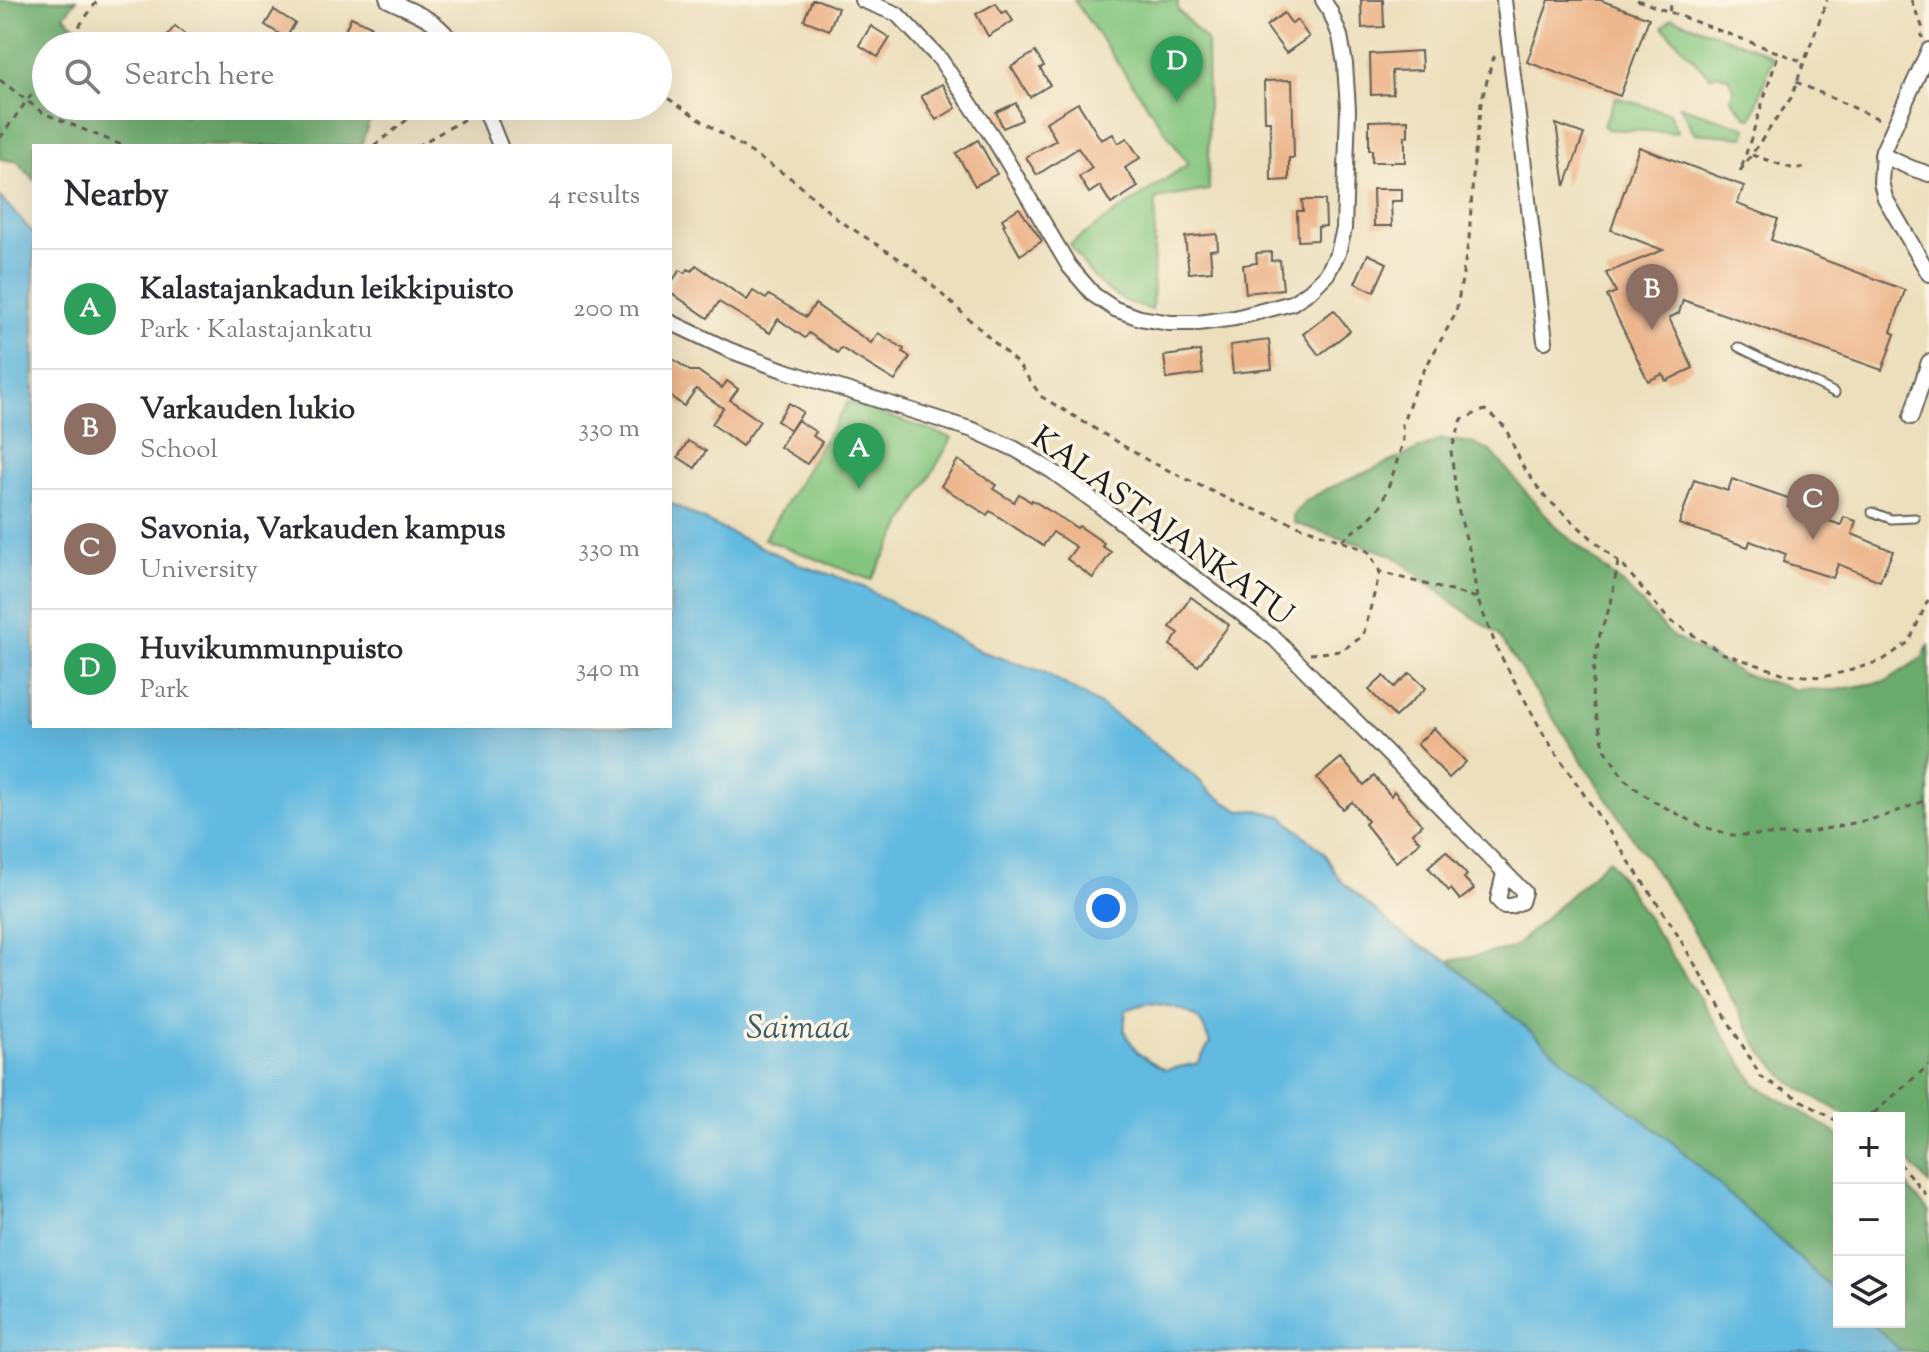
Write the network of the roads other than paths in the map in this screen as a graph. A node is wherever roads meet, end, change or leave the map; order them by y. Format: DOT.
graph roads {
  1 [pos="388,0"];
  2 [pos="862,0"];
  3 [pos="1323,0"];
  4 [pos="1504,0"];
  5 [pos="445,32"];
  6 [pos="1929,50"];
  7 [pos="489,120"];
  8 [pos="499,144"];
  9 [pos="1882,155"];
  10 [pos="1929,174"];
  11 [pos="1929,274"];
  12 [pos="672,323"];
  13 [pos="1545,341"];
  14 [pos="1738,347"];
  15 [pos="1929,362"];
  16 [pos="1835,393"];
  17 [pos="1911,417"];
  18 [pos="1872,512"];
  19 [pos="1915,518"];
  20 [pos="1504,873"];
  1 -- 5 [label="street"];
  2 -- 3 [label="street"];
  4 -- 13 [label="street"];
  6 -- 9 [label="street"];
  7 -- 8 [label="street"];
  9 -- 10 [label="street"];
  9 -- 11 [label="street"];
  12 -- 20 [label="street, KALASTAJANKATU"];
  14 -- 16 [label="lane"];
  15 -- 17 [label="street"];
  18 -- 19 [label="lane"];
}
